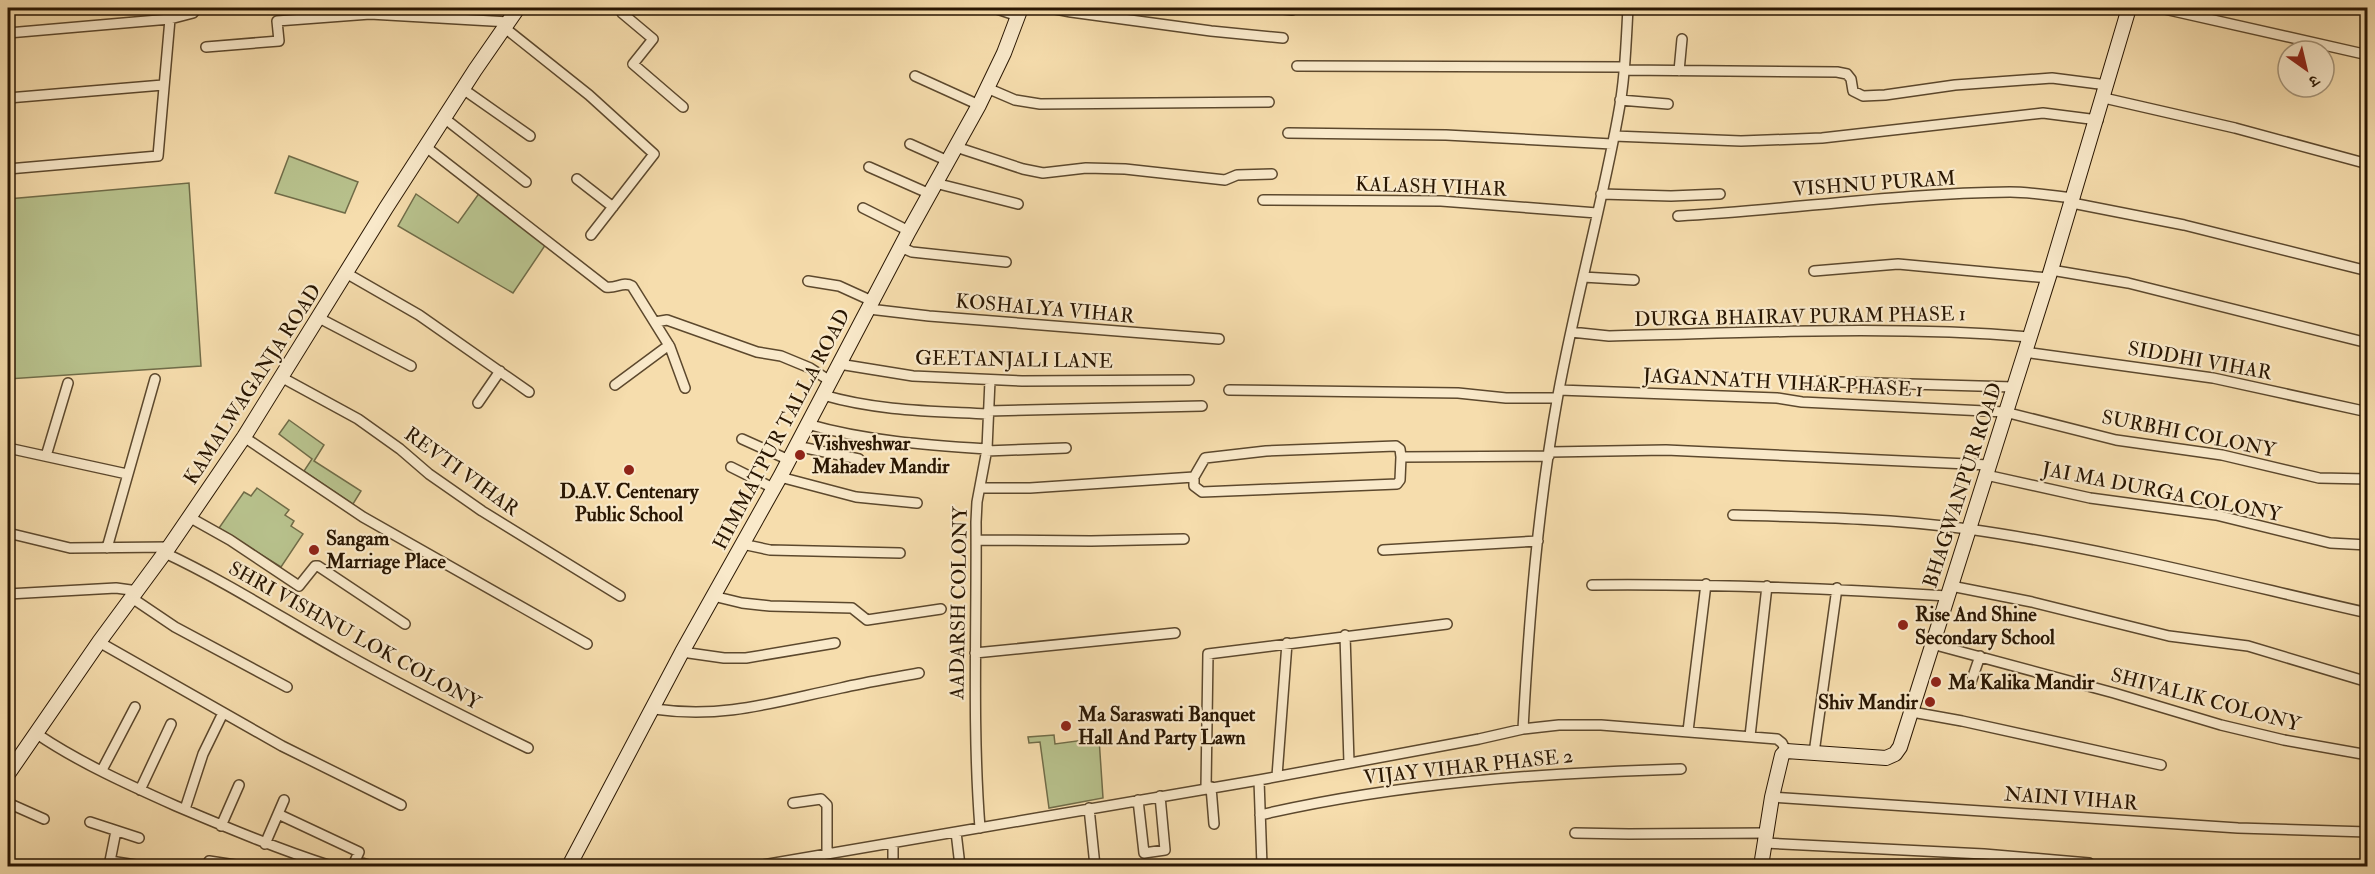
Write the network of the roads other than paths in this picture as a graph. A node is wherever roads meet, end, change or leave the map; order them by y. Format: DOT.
graph roads {
  1 [pos="197,8"];
  2 [pos="519,8"];
  3 [pos="627,8"];
  4 [pos="994,8"];
  5 [pos="1050,8"];
  6 [pos="1275,8"];
  7 [pos="1628,8"];
  8 [pos="2129,8"];
  9 [pos="2160,8"];
  10 [pos="1292,10"];
  11 [pos="1019,12"];
  12 [pos="170,19"];
  13 [pos="507,25"];
  14 [pos="8,33"];
  15 [pos="1283,38"];
  16 [pos="1682,39"];
  17 [pos="206,47"];
  18 [pos="2367,55"];
  19 [pos="1297,66"];
  20 [pos="1624,68"];
  21 [pos="1679,71"];
  22 [pos="915,75"];
  23 [pos="163,85"];
  24 [pos="987,88"];
  25 [pos="463,89"];
  26 [pos="2105,91"];
  27 [pos="8,98"];
  28 [pos="1620,100"];
  29 [pos="1269,102"];
  30 [pos="1668,104"];
  31 [pos="979,105"];
  32 [pos="683,107"];
  33 [pos="444,118"];
  34 [pos="2098,120"];
  35 [pos="1288,133"];
  36 [pos="530,136"];
  37 [pos="1613,140"];
  38 [pos="910,144"];
  39 [pos="426,147"];
  40 [pos="956,147"];
  41 [pos="948,161"];
  42 [pos="2367,164"];
  43 [pos="869,167"];
  44 [pos="8,169"];
  45 [pos="1272,174"];
  46 [pos="577,179"];
  47 [pos="526,182"];
  48 [pos="932,188"];
  49 [pos="1601,194"];
  50 [pos="1720,194"];
  51 [pos="1263,200"];
  52 [pos="2072,201"];
  53 [pos="1018,204"];
  54 [pos="613,207"];
  55 [pos="863,208"];
  56 [pos="1597,213"];
  57 [pos="1678,216"];
  58 [pos="909,231"];
  59 [pos="591,235"];
  60 [pos="900,247"];
  61 [pos="1006,262"];
  62 [pos="1814,271"];
  63 [pos="2367,271"];
  64 [pos="346,273"];
  65 [pos="2050,274"];
  66 [pos="1583,277"];
  67 [pos="1634,280"];
  68 [pos="808,281"];
  69 [pos="870,305"];
  70 [pos="319,318"];
  71 [pos="660,321"];
  72 [pos="1571,332"];
  73 [pos="2029,337"];
  74 [pos="1219,339"];
  75 [pos="2367,343"];
  76 [pos="669,345"];
  77 [pos="2024,352"];
  78 [pos="839,364"];
  79 [pos="411,366"];
  80 [pos="501,371"];
  81 [pos="281,377"];
  82 [pos="155,379"];
  83 [pos="990,380"];
  84 [pos="1190,380"];
  85 [pos="830,381"];
  86 [pos="1806,381"];
  87 [pos="68,384"];
  88 [pos="615,385"];
  89 [pos="2013,387"];
  90 [pos="685,388"];
  91 [pos="1229,390"];
  92 [pos="529,392"];
  93 [pos="1558,394"];
  94 [pos="823,395"];
  95 [pos="478,403"];
  96 [pos="1202,406"];
  97 [pos="2005,412"];
  98 [pos="2367,412"];
  99 [pos="988,413"];
  100 [pos="807,424"];
  101 [pos="244,437"];
  102 [pos="742,439"];
  103 [pos="796,446"];
  104 [pos="8,448"];
  105 [pos="1066,448"];
  106 [pos="987,450"];
  107 [pos="1549,454"];
  108 [pos="46,456"];
  109 [pos="1401,457"];
  110 [pos="859,459"];
  111 [pos="789,460"];
  112 [pos="731,467"];
  113 [pos="1987,470"];
  114 [pos="127,474"];
  115 [pos="1194,477"];
  116 [pos="2367,479"];
  117 [pos="777,483"];
  118 [pos="980,488"];
  119 [pos="917,503"];
  120 [pos="1733,515"];
  121 [pos="189,517"];
  122 [pos="1969,529"];
  123 [pos="8,533"];
  124 [pos="1184,539"];
  125 [pos="976,540"];
  126 [pos="1538,541"];
  127 [pos="742,544"];
  128 [pos="2367,545"];
  129 [pos="107,548"];
  130 [pos="167,550"];
  131 [pos="1383,550"];
  132 [pos="900,553"];
  133 [pos="1706,584"];
  134 [pos="1592,585"];
  135 [pos="1767,586"];
  136 [pos="1837,588"];
  137 [pos="1949,591"];
  138 [pos="8,594"];
  139 [pos="135,595"];
  140 [pos="620,596"];
  141 [pos="713,596"];
  142 [pos="941,609"];
  143 [pos="2367,613"];
  144 [pos="405,624"];
  145 [pos="1447,624"];
  146 [pos="1175,633"];
  147 [pos="1344,635"];
  148 [pos="99,642"];
  149 [pos="835,642"];
  150 [pos="1287,643"];
  151 [pos="587,644"];
  152 [pos="1932,644"];
  153 [pos="682,652"];
  154 [pos="975,653"];
  155 [pos="1980,657"];
  156 [pos="919,673"];
  157 [pos="2367,682"];
  158 [pos="1970,686"];
  159 [pos="287,687"];
  160 [pos="135,707"];
  161 [pos="654,709"];
  162 [pos="1912,712"];
  163 [pos="223,713"];
  164 [pos="171,724"];
  165 [pos="1523,729"];
  166 [pos="1688,731"];
  167 [pos="37,734"];
  168 [pos="1750,736"];
  169 [pos="528,748"];
  170 [pos="1786,751"];
  171 [pos="1814,753"];
  172 [pos="2367,755"];
  173 [pos="1349,763"];
  174 [pos="2161,765"];
  175 [pos="1681,769"];
  176 [pos="102,770"];
  177 [pos="8,774"];
  178 [pos="1277,776"];
  179 [pos="1259,780"];
  180 [pos="238,785"];
  181 [pos="1208,788"];
  182 [pos="140,790"];
  183 [pos="1160,796"];
  184 [pos="1772,797"];
  185 [pos="284,800"];
  186 [pos="1138,800"];
  187 [pos="8,803"];
  188 [pos="793,803"];
  189 [pos="401,805"];
  190 [pos="1089,808"];
  191 [pos="185,809"];
  192 [pos="278,814"];
  193 [pos="1260,815"];
  194 [pos="44,819"];
  195 [pos="90,822"];
  196 [pos="1214,824"];
  197 [pos="221,826"];
  198 [pos="980,828"];
  199 [pos="116,831"];
  200 [pos="956,832"];
  201 [pos="2367,832"];
  202 [pos="1575,833"];
  203 [pos="139,838"];
  204 [pos="1766,838"];
  205 [pos="893,843"];
  206 [pos="265,844"];
  207 [pos="213,850"];
  208 [pos="827,854"];
  209 [pos="816,856"];
  210 [pos="110,864"];
  211 [pos="208,864"];
  212 [pos="142,867"];
  213 [pos="242,867"];
  214 [pos="331,867"];
  215 [pos="372,867"];
  216 [pos="569,867"];
  217 [pos="757,867"];
  218 [pos="815,867"];
  219 [pos="892,867"];
  220 [pos="960,867"];
  221 [pos="1095,867"];
  222 [pos="1262,867"];
  223 [pos="1761,867"];
  224 [pos="2093,867"];
  1 -- 12 [label="street"];
  2 -- 13 [label="street, KAMALWAGANJA ROAD"];
  3 -- 32 [label="street"];
  4 -- 11 [label="street"];
  5 -- 15 [label="street"];
  6 -- 10 [label="street"];
  7 -- 20 [label="street"];
  8 -- 26 [label="street, BHAGWANPUR ROAD"];
  9 -- 18 [label="street"];
  11 -- 24 [label="street, HIMMATPUR TALLA ROAD"];
  12 -- 14 [label="street"];
  12 -- 23 [label="street"];
  13 -- 17 [label="street"];
  13 -- 25 [label="street, KAMALWAGANJA ROAD"];
  13 -- 54 [label="street"];
  16 -- 21 [label="street"];
  19 -- 20 [label="street"];
  20 -- 21 [label="street"];
  20 -- 28 [label="street"];
  21 -- 26 [label="street"];
  22 -- 31 [label="street"];
  23 -- 27 [label="street"];
  23 -- 44 [label="street"];
  24 -- 29 [label="street"];
  24 -- 31 [label="street, HIMMATPUR TALLA ROAD"];
  25 -- 33 [label="street, KAMALWAGANJA ROAD"];
  25 -- 36 [label="street"];
  26 -- 34 [label="street, BHAGWANPUR ROAD"];
  26 -- 42 [label="street"];
  28 -- 30 [label="street"];
  28 -- 37 [label="street"];
  31 -- 40 [label="street, HIMMATPUR TALLA ROAD"];
  33 -- 39 [label="street, KAMALWAGANJA ROAD"];
  33 -- 47 [label="street"];
  34 -- 37 [label="street"];
  34 -- 52 [label="street, BHAGWANPUR ROAD"];
  35 -- 37 [label="street"];
  37 -- 49 [label="street"];
  38 -- 41 [label="street"];
  39 -- 64 [label="street, KAMALWAGANJA ROAD"];
  39 -- 71 [label="street"];
  40 -- 41 [label="street, HIMMATPUR TALLA ROAD"];
  40 -- 45 [label="street"];
  41 -- 48 [label="street, HIMMATPUR TALLA ROAD"];
  43 -- 48 [label="street"];
  46 -- 54 [label="street"];
  48 -- 53 [label="street"];
  48 -- 58 [label="street, HIMMATPUR TALLA ROAD"];
  49 -- 50 [label="street"];
  49 -- 56 [label="street"];
  51 -- 56 [label="street, KALASH VIHAR"];
  52 -- 57 [label="street, VISHNU PURAM"];
  52 -- 63 [label="street, VISHNU PURAM"];
  52 -- 65 [label="street, BHAGWANPUR ROAD"];
  54 -- 59 [label="street"];
  55 -- 58 [label="street"];
  56 -- 66 [label="street"];
  58 -- 60 [label="street, HIMMATPUR TALLA ROAD"];
  60 -- 61 [label="street"];
  60 -- 69 [label="street, HIMMATPUR TALLA ROAD"];
  62 -- 65 [label="street"];
  64 -- 70 [label="street, KAMALWAGANJA ROAD"];
  64 -- 80 [label="street"];
  65 -- 73 [label="street, BHAGWANPUR ROAD"];
  65 -- 75 [label="street"];
  66 -- 67 [label="street"];
  66 -- 72 [label="street"];
  68 -- 69 [label="street, KOSHALYA VIHAR"];
  69 -- 74 [label="street, KOSHALYA VIHAR"];
  69 -- 78 [label="street, HIMMATPUR TALLA ROAD"];
  70 -- 79 [label="street"];
  70 -- 81 [label="street, KAMALWAGANJA ROAD"];
  71 -- 76 [label="street"];
  71 -- 85 [label="street"];
  72 -- 73 [label="street, DURGA BHAIRAV PURAM PHASE 1"];
  72 -- 93 [label="street"];
  73 -- 77 [label="street, BHAGWANPUR ROAD"];
  76 -- 88 [label="street"];
  76 -- 90 [label="street"];
  77 -- 89 [label="street, BHAGWANPUR ROAD"];
  77 -- 98 [label="street, SIDDHI VIHAR"];
  78 -- 83 [label="street, GEETANJALI LANE"];
  78 -- 85 [label="street, HIMMATPUR TALLA ROAD"];
  80 -- 92 [label="street"];
  80 -- 95 [label="street"];
  81 -- 101 [label="street, KAMALWAGANJA ROAD"];
  81 -- 140 [label="street, REVTI VIHAR"];
  82 -- 114 [label="street"];
  83 -- 84 [label="street, GEETANJALI LANE"];
  83 -- 99 [label="street, AADARSH COLONY"];
  85 -- 94 [label="street, HIMMATPUR TALLA ROAD"];
  86 -- 89 [label="street"];
  87 -- 108 [label="street"];
  89 -- 97 [label="street, BHAGWANPUR ROAD"];
  91 -- 93 [label="street, JAGANNATH VIHAR PHASE 1"];
  93 -- 97 [label="street, JAGANNATH VIHAR PHASE 1"];
  93 -- 107 [label="street"];
  94 -- 99 [label="street"];
  94 -- 100 [label="street, HIMMATPUR TALLA ROAD"];
  96 -- 99 [label="street"];
  97 -- 113 [label="street, BHAGWANPUR ROAD"];
  97 -- 116 [label="street, SURBHI COLONY"];
  99 -- 106 [label="street, AADARSH COLONY"];
  100 -- 103 [label="street, HIMMATPUR TALLA ROAD"];
  100 -- 106 [label="street"];
  101 -- 121 [label="street, KAMALWAGANJA ROAD"];
  101 -- 151 [label="street"];
  102 -- 111 [label="street"];
  103 -- 110 [label="street"];
  103 -- 111 [label="street, HIMMATPUR TALLA ROAD"];
  104 -- 108 [label="street"];
  105 -- 106 [label="street"];
  106 -- 118 [label="street, AADARSH COLONY"];
  107 -- 109 [label="street, JAI MA DURGA COLONY"];
  107 -- 113 [label="street, JAI MA DURGA COLONY"];
  107 -- 126 [label="street"];
  108 -- 114 [label="street"];
  109 -- 115 [label="street"];
  109 -- 115 [label="street"];
  111 -- 117 [label="street, HIMMATPUR TALLA ROAD"];
  112 -- 117 [label="street"];
  113 -- 122 [label="street, BHAGWANPUR ROAD"];
  113 -- 128 [label="street, JAI MA DURGA COLONY"];
  114 -- 129 [label="street"];
  115 -- 118 [label="street"];
  117 -- 119 [label="street"];
  117 -- 127 [label="street, HIMMATPUR TALLA ROAD"];
  118 -- 125 [label="street, AADARSH COLONY"];
  120 -- 122 [label="street"];
  121 -- 130 [label="street, KAMALWAGANJA ROAD"];
  121 -- 144 [label="street"];
  122 -- 137 [label="street, BHAGWANPUR ROAD"];
  122 -- 143 [label="street"];
  123 -- 129 [label="street"];
  124 -- 125 [label="street"];
  125 -- 154 [label="street, AADARSH COLONY"];
  126 -- 131 [label="street"];
  126 -- 165 [label="street"];
  127 -- 132 [label="street"];
  127 -- 141 [label="street, HIMMATPUR TALLA ROAD"];
  129 -- 130 [label="street"];
  130 -- 139 [label="street, KAMALWAGANJA ROAD"];
  130 -- 169 [label="street, SHRI VISHNU LOK COLONY"];
  133 -- 134 [label="street"];
  133 -- 135 [label="street"];
  133 -- 166 [label="street"];
  135 -- 136 [label="street"];
  135 -- 168 [label="street"];
  136 -- 137 [label="street"];
  136 -- 171 [label="street"];
  137 -- 152 [label="street, BHAGWANPUR ROAD"];
  137 -- 157 [label="street"];
  138 -- 139 [label="street"];
  139 -- 148 [label="street, KAMALWAGANJA ROAD"];
  139 -- 159 [label="street"];
  141 -- 142 [label="street"];
  141 -- 153 [label="street, HIMMATPUR TALLA ROAD"];
  145 -- 147 [label="street"];
  146 -- 154 [label="street"];
  147 -- 150 [label="street"];
  147 -- 173 [label="street"];
  148 -- 163 [label="street"];
  148 -- 167 [label="street, KAMALWAGANJA ROAD"];
  149 -- 153 [label="street"];
  150 -- 178 [label="street"];
  150 -- 181 [label="street"];
  152 -- 155 [label="street, SHIVALIK COLONY"];
  152 -- 162 [label="street, BHAGWANPUR ROAD"];
  153 -- 161 [label="street, HIMMATPUR TALLA ROAD"];
  154 -- 198 [label="street, AADARSH COLONY"];
  155 -- 158 [label="street"];
  155 -- 172 [label="street, SHIVALIK COLONY"];
  156 -- 161 [label="street"];
  160 -- 176 [label="street"];
  161 -- 216 [label="street, HIMMATPUR TALLA ROAD"];
  162 -- 171 [label="street, BHAGWANPUR ROAD"];
  162 -- 174 [label="street"];
  163 -- 189 [label="street"];
  163 -- 191 [label="street"];
  164 -- 182 [label="street"];
  165 -- 166 [label="street"];
  165 -- 173 [label="street"];
  166 -- 168 [label="street"];
  167 -- 176 [label="street"];
  167 -- 177 [label="street, KAMALWAGANJA ROAD"];
  168 -- 170 [label="street"];
  170 -- 171 [label="street, BHAGWANPUR ROAD"];
  170 -- 184 [label="street"];
  173 -- 178 [label="street"];
  175 -- 193 [label="street, VIJAY VIHAR PHASE 2"];
  176 -- 182 [label="street"];
  178 -- 179 [label="street"];
  179 -- 181 [label="street"];
  179 -- 193 [label="street"];
  180 -- 197 [label="street"];
  181 -- 183 [label="street"];
  181 -- 196 [label="street"];
  182 -- 191 [label="street"];
  183 -- 186 [label="street"];
  183 -- 186 [label="street"];
  184 -- 201 [label="street, NAINI VIHAR"];
  184 -- 204 [label="street"];
  185 -- 192 [label="street"];
  186 -- 190 [label="street"];
  187 -- 194 [label="street"];
  188 -- 208 [label="street"];
  190 -- 198 [label="street"];
  190 -- 221 [label="street"];
  191 -- 197 [label="street"];
  192 -- 206 [label="street"];
  192 -- 215 [label="street"];
  193 -- 222 [label="street"];
  195 -- 199 [label="street"];
  197 -- 206 [label="street"];
  198 -- 200 [label="street"];
  199 -- 203 [label="street"];
  199 -- 210 [label="street"];
  200 -- 205 [label="street"];
  200 -- 220 [label="street"];
  202 -- 204 [label="street"];
  204 -- 223 [label="street"];
  204 -- 224 [label="street"];
  205 -- 208 [label="street"];
  205 -- 219 [label="street"];
  206 -- 214 [label="street"];
  207 -- 211 [label="street"];
  208 -- 209 [label="street"];
  209 -- 217 [label="street"];
  209 -- 218 [label="street"];
  210 -- 212 [label="street"];
  211 -- 213 [label="street"];
}
